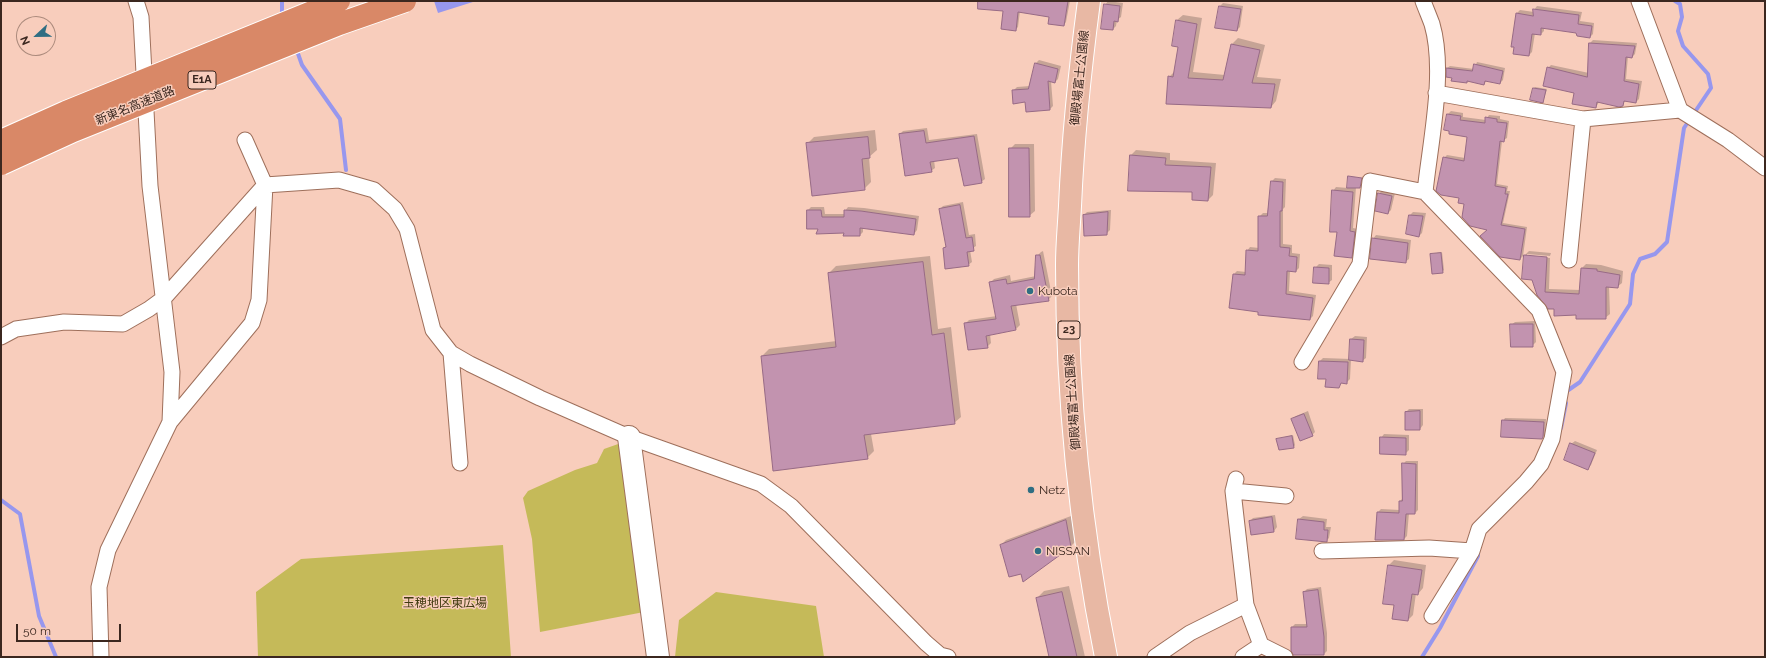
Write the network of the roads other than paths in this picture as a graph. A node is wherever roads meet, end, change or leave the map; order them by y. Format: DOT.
graph roads {
  1 [pos="136,1"];
  2 [pos="339,1"];
  3 [pos="406,1"];
  4 [pos="1089,1"];
  5 [pos="1423,1"];
  6 [pos="1639,1"];
  7 [pos="1436,93"];
  8 [pos="1681,111"];
  9 [pos="1583,119"];
  10 [pos="245,140"];
  11 [pos="1,141"];
  12 [pos="1,164"];
  13 [pos="1765,168"];
  14 [pos="265,185"];
  15 [pos="1425,192"];
  16 [pos="1569,260"];
  17 [pos="164,298"];
  18 [pos="1,337"];
  19 [pos="451,353"];
  20 [pos="1302,362"];
  21 [pos="170,422"];
  22 [pos="629,436"];
  23 [pos="460,463"];
  24 [pos="1286,496"];
  25 [pos="1322,551"];
  26 [pos="1472,551"];
  27 [pos="1246,605"];
  28 [pos="1432,616"];
  29 [pos="1261,645"];
  30 [pos="101,657"];
  31 [pos="658,657"];
  32 [pos="948,657"];
  33 [pos="1106,657"];
  34 [pos="1155,657"];
  35 [pos="1243,657"];
  36 [pos="1285,657"];
  1 -- 17 [label="street"];
  2 -- 11 [label="highway, 新東名高速道路 / E1A, bridge"];
  3 -- 12 [label="highway, 新東名高速道路 / E1A, bridge"];
  4 -- 33 [label="main road, 御殿場富士公園線 / 23"];
  5 -- 7 [label="street"];
  6 -- 8 [label="street"];
  7 -- 9 [label="street"];
  7 -- 15 [label="street"];
  8 -- 9 [label="street"];
  8 -- 13 [label="street"];
  9 -- 16 [label="street"];
  10 -- 14 [label="street"];
  14 -- 17 [label="street"];
  14 -- 19 [label="street"];
  14 -- 21 [label="street"];
  15 -- 20 [label="street"];
  15 -- 26 [label="street"];
  17 -- 18 [label="street"];
  17 -- 21 [label="street"];
  19 -- 22 [label="street"];
  19 -- 23 [label="street"];
  21 -- 30 [label="street"];
  22 -- 31 [label="street"];
  22 -- 32 [label="street"];
  24 -- 27 [label="street"];
  25 -- 26 [label="street"];
  26 -- 28 [label="street"];
  27 -- 29 [label="street"];
  27 -- 34 [label="street"];
  29 -- 35 [label="street"];
  29 -- 36 [label="street"];
}
